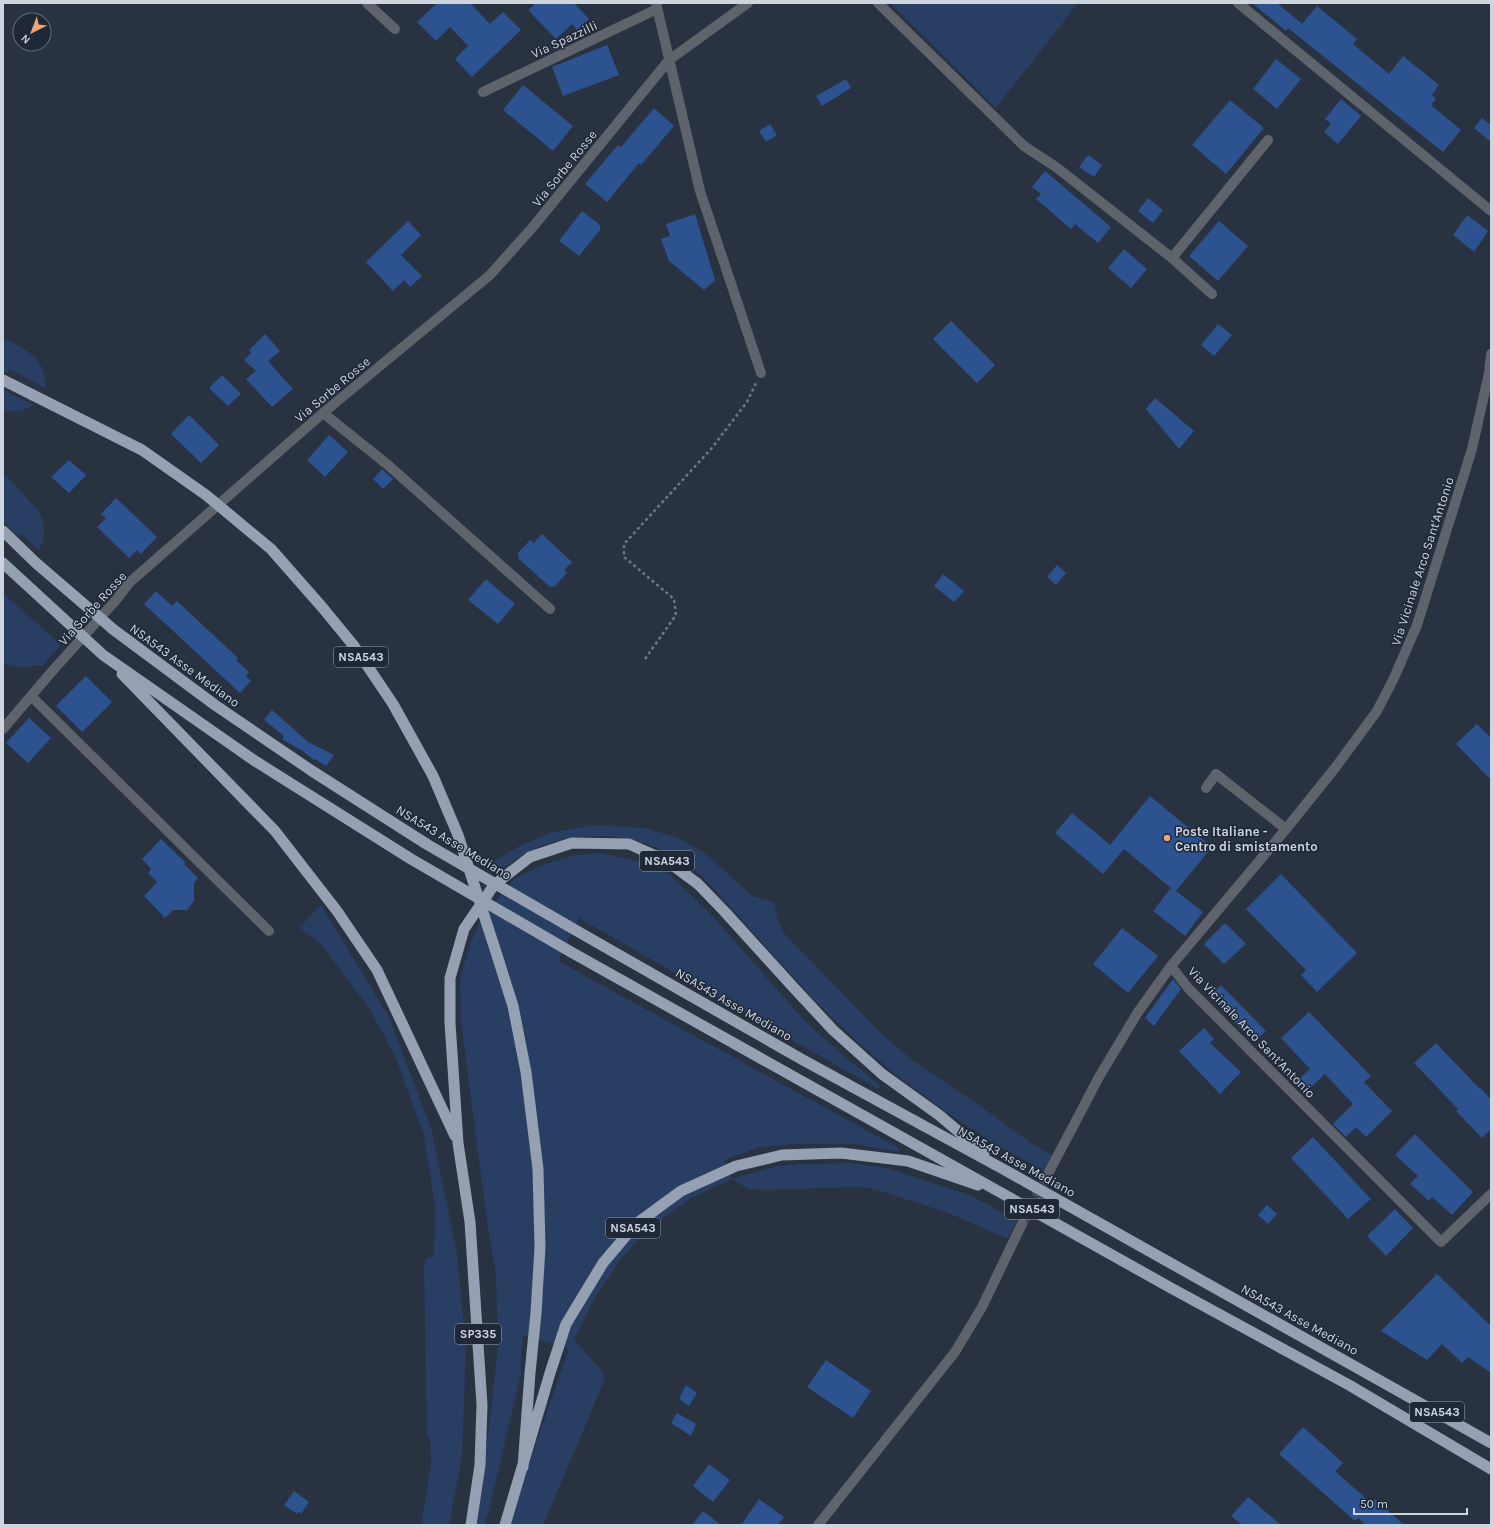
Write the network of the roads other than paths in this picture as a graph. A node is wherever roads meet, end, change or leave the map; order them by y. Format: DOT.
graph roads {
  1 [pos="367,3"];
  2 [pos="748,3"];
  3 [pos="878,3"];
  4 [pos="1238,3"];
  5 [pos="657,6"];
  6 [pos="394,29"];
  7 [pos="669,60"];
  8 [pos="483,92"];
  9 [pos="1268,140"];
  10 [pos="1491,211"];
  11 [pos="1172,258"];
  12 [pos="1212,294"];
  13 [pos="1491,354"];
  14 [pos="760,373"];
  15 [pos="7,382"];
  16 [pos="323,413"];
  17 [pos="3,530"];
  18 [pos="3,563"];
  19 [pos="550,609"];
  20 [pos="103,655"];
  21 [pos="31,696"];
  22 [pos="3,729"];
  23 [pos="1206,788"];
  24 [pos="1286,829"];
  25 [pos="270,931"];
  26 [pos="1171,966"];
  27 [pos="458,1142"];
  28 [pos="1003,1168"];
  29 [pos="1049,1172"];
  30 [pos="1003,1193"];
  31 [pos="1491,1194"];
  32 [pos="1022,1224"];
  33 [pos="1491,1443"];
  34 [pos="523,1467"];
  35 [pos="1491,1469"];
  36 [pos="471,1525"];
  37 [pos="505,1525"];
  38 [pos="818,1525"];
  1 -- 6 [label="street"];
  2 -- 7 [label="street, Via Sorbe Rosse"];
  3 -- 11 [label="street"];
  4 -- 10 [label="street"];
  5 -- 7 [label="street"];
  5 -- 8 [label="street, Via Spazzilli"];
  7 -- 14 [label="street"];
  7 -- 16 [label="street, Via Sorbe Rosse"];
  9 -- 11 [label="street"];
  11 -- 12 [label="street"];
  13 -- 24 [label="street, Via Vicinale Arco Sant'Antonio"];
  15 -- 34 [label="highway, NSA543"];
  16 -- 19 [label="street"];
  16 -- 21 [label="street, Via Sorbe Rosse"];
  17 -- 28 [label="highway, NSA543 Asse Mediano / NSA543"];
  18 -- 20 [label="highway, NSA543"];
  20 -- 27 [label="highway, NSA543"];
  20 -- 30 [label="highway, NSA543"];
  21 -- 22 [label="street, Via Sorbe Rosse"];
  21 -- 25 [label="street"];
  23 -- 24 [label="street"];
  24 -- 26 [label="street, Via Vicinale Arco Sant'Antonio"];
  26 -- 29 [label="street"];
  26 -- 31 [label="street, Via Vicinale Arco Sant'Antonio"];
  27 -- 28 [label="highway, NSA543"];
  27 -- 36 [label="highway, SP335"];
  28 -- 33 [label="highway, NSA543 Asse Mediano / NSA543"];
  30 -- 34 [label="highway, NSA543"];
  30 -- 35 [label="highway, NSA543"];
  32 -- 38 [label="street"];
  34 -- 37 [label="highway"];
}
